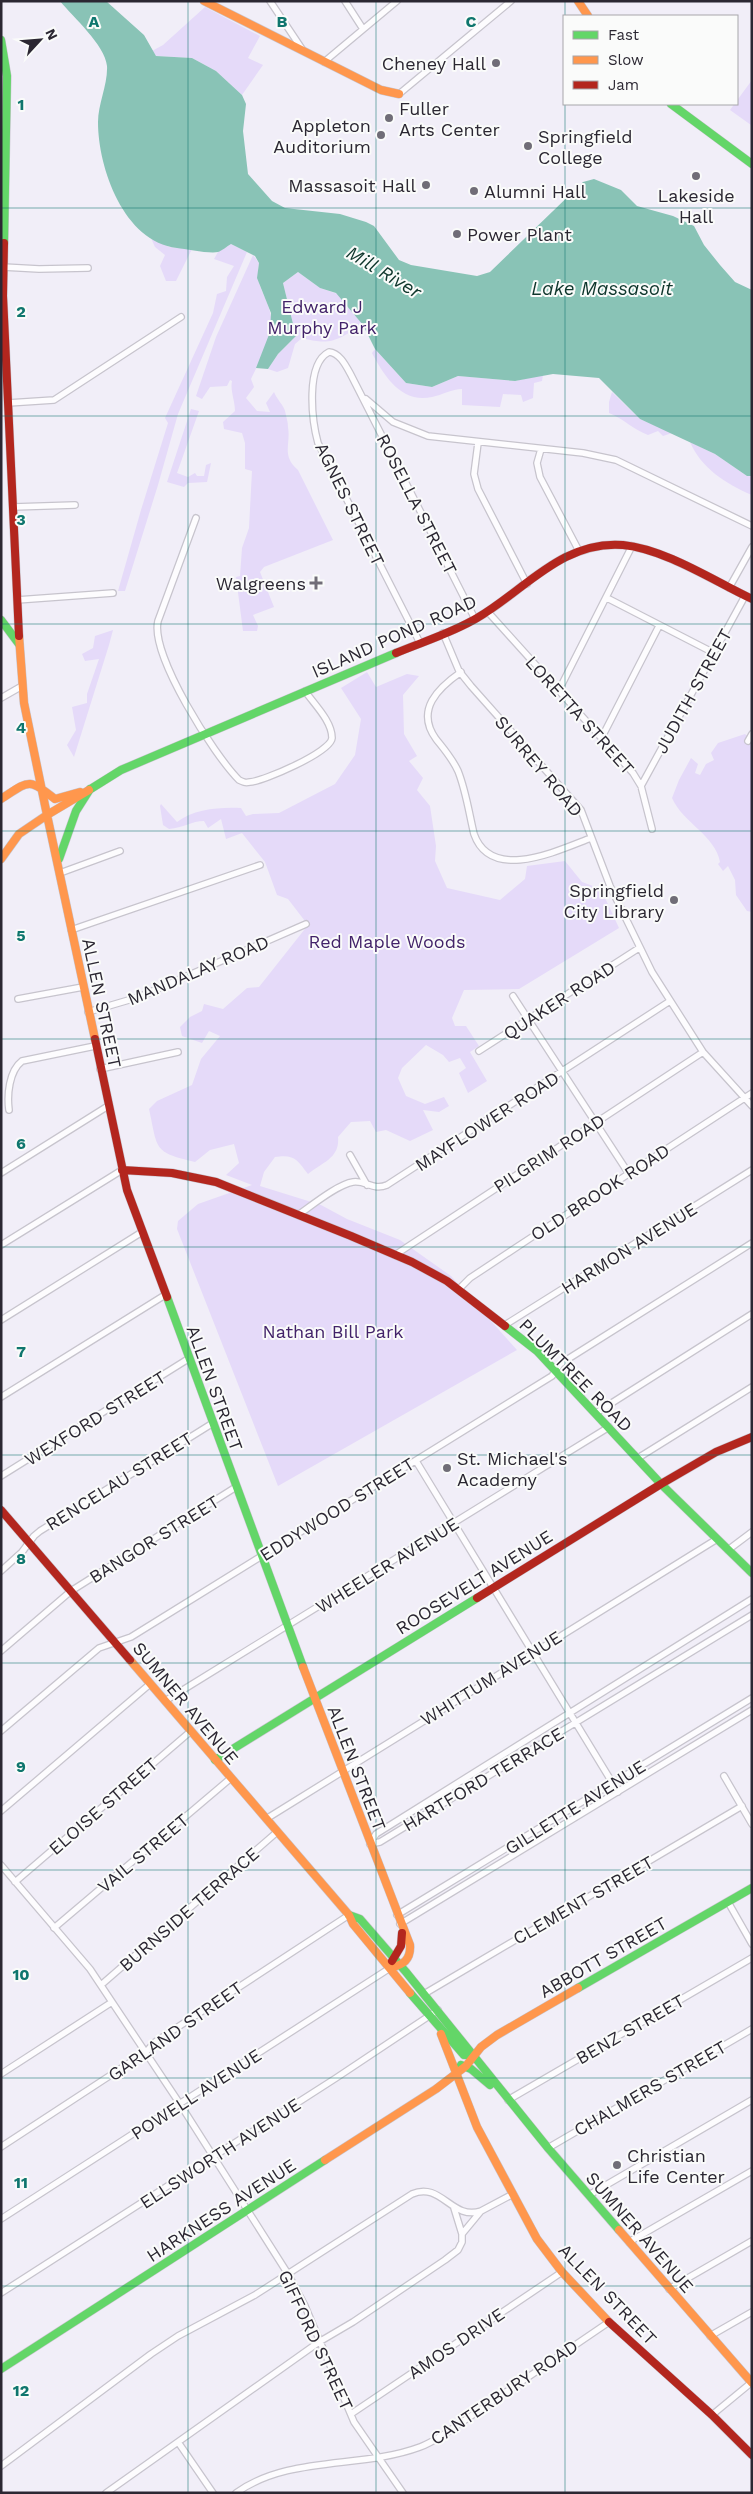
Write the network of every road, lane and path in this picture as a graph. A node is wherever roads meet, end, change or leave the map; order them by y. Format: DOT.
graph roads {
  1 [pos="270,1"];
  2 [pos="344,1"];
  3 [pos="397,1"];
  4 [pos="511,1"];
  5 [pos="578,1"];
  6 [pos="209,2"];
  7 [pos="587,15"];
  8 [pos="363,29"];
  9 [pos="2,43"];
  10 [pos="304,52"];
  11 [pos="324,62"];
  12 [pos="399,94"];
  13 [pos="672,105"];
  14 [pos="752,164"];
  15 [pos="3,267"];
  16 [pos="88,268"];
  17 [pos="181,317"];
  18 [pos="359,389"];
  19 [pos="8,403"];
  20 [pos="478,443"];
  21 [pos="541,449"];
  22 [pos="75,505"];
  23 [pos="13,508"];
  24 [pos="196,518"];
  25 [pos="752,526"];
  26 [pos="632,546"];
  27 [pos="752,547"];
  28 [pos="579,551"];
  29 [pos="527,584"];
  30 [pos="729,588"];
  31 [pos="114,593"];
  32 [pos="606,598"];
  33 [pos="748,598"];
  34 [pos="17,600"];
  35 [pos="488,612"];
  36 [pos="475,619"];
  37 [pos="1,620"];
  38 [pos="659,626"];
  39 [pos="443,633"];
  40 [pos="420,643"];
  41 [pos="19,644"];
  42 [pos="714,653"];
  43 [pos="460,672"];
  44 [pos="22,686"];
  45 [pos="559,690"];
  46 [pos="305,691"];
  47 [pos="1,698"];
  48 [pos="203,734"];
  49 [pos="752,734"];
  50 [pos="602,737"];
  51 [pos="748,741"];
  52 [pos="41,786"];
  53 [pos="641,786"];
  54 [pos="91,787"];
  55 [pos="1,799"];
  56 [pos="47,815"];
  57 [pos="652,829"];
  58 [pos="591,838"];
  59 [pos="120,851"];
  60 [pos="1,859"];
  61 [pos="58,864"];
  62 [pos="260,865"];
  63 [pos="60,873"];
  64 [pos="306,924"];
  65 [pos="71,930"];
  66 [pos="639,948"];
  67 [pos="83,988"];
  68 [pos="513,996"];
  69 [pos="18,1000"];
  70 [pos="670,1001"];
  71 [pos="88,1012"];
  72 [pos="528,1020"];
  73 [pos="95,1046"];
  74 [pos="479,1051"];
  75 [pos="178,1052"];
  76 [pos="703,1052"];
  77 [pos="100,1069"];
  78 [pos="562,1072"];
  79 [pos="752,1094"];
  80 [pos="745,1098"];
  81 [pos="108,1106"];
  82 [pos="752,1106"];
  83 [pos="9,1110"];
  84 [pos="595,1124"];
  85 [pos="350,1155"];
  86 [pos="122,1170"];
  87 [pos="752,1170"];
  88 [pos="1,1173"];
  89 [pos="629,1174"];
  90 [pos="367,1185"];
  91 [pos="298,1215"];
  92 [pos="142,1232"];
  93 [pos="752,1243"];
  94 [pos="1,1245"];
  95 [pos="395,1255"];
  96 [pos="459,1289"];
  97 [pos="165,1295"];
  98 [pos="752,1314"];
  99 [pos="1,1320"];
  100 [pos="505,1325"];
  101 [pos="188,1359"];
  102 [pos="556,1372"];
  103 [pos="752,1387"];
  104 [pos="1,1397"];
  105 [pos="596,1413"];
  106 [pos="212,1423"];
  107 [pos="609,1427"];
  108 [pos="752,1437"];
  109 [pos="638,1458"];
  110 [pos="416,1461"];
  111 [pos="1,1476"];
  112 [pos="661,1484"];
  113 [pos="236,1487"];
  114 [pos="1,1510"];
  115 [pos="454,1523"];
  116 [pos="752,1532"];
  117 [pos="717,1539"];
  118 [pos="29,1542"];
  119 [pos="728,1550"];
  120 [pos="262,1555"];
  121 [pos="1,1571"];
  122 [pos="752,1573"];
  123 [pos="493,1588"];
  124 [pos="71,1591"];
  125 [pos="752,1599"];
  126 [pos="752,1615"];
  127 [pos="288,1626"];
  128 [pos="114,1642"];
  129 [pos="1,1651"];
  130 [pos="533,1652"];
  131 [pos="150,1684"];
  132 [pos="315,1698"];
  133 [pos="752,1698"];
  134 [pos="165,1701"];
  135 [pos="752,1710"];
  136 [pos="572,1713"];
  137 [pos="576,1722"];
  138 [pos="190,1731"];
  139 [pos="1,1732"];
  140 [pos="688,1738"];
  141 [pos="692,1746"];
  142 [pos="215,1760"];
  143 [pos="342,1770"];
  144 [pos="724,1776"];
  145 [pos="231,1778"];
  146 [pos="613,1783"];
  147 [pos="618,1792"];
  148 [pos="742,1806"];
  149 [pos="1,1812"];
  150 [pos="266,1819"];
  151 [pos="751,1820"];
  152 [pos="277,1832"];
  153 [pos="370,1844"];
  154 [pos="508,1848"];
  155 [pos="512,1857"];
  156 [pos="1,1866"];
  157 [pos="15,1882"];
  158 [pos="752,1888"];
  159 [pos="728,1902"];
  160 [pos="349,1915"];
  161 [pos="397,1915"];
  162 [pos="401,1925"];
  163 [pos="54,1928"];
  164 [pos="752,1944"];
  165 [pos="392,1956"];
  166 [pos="752,1958"];
  167 [pos="401,1966"];
  168 [pos="390,1968"];
  169 [pos="101,1985"];
  170 [pos="424,1994"];
  171 [pos="112,2002"];
  172 [pos="438,2010"];
  173 [pos="430,2016"];
  174 [pos="752,2029"];
  175 [pos="146,2052"];
  176 [pos="473,2055"];
  177 [pos="463,2066"];
  178 [pos="456,2073"];
  179 [pos="1,2074"];
  180 [pos="508,2100"];
  181 [pos="752,2100"];
  182 [pos="180,2104"];
  183 [pos="1,2147"];
  184 [pos="548,2148"];
  185 [pos="213,2157"];
  186 [pos="752,2171"];
  187 [pos="513,2194"];
  188 [pos="589,2195"];
  189 [pos="454,2208"];
  190 [pos="248,2211"];
  191 [pos="481,2211"];
  192 [pos="1,2219"];
  193 [pos="462,2234"];
  194 [pos="629,2242"];
  195 [pos="752,2242"];
  196 [pos="562,2272"];
  197 [pos="288,2274"];
  198 [pos="668,2289"];
  199 [pos="1,2293"];
  200 [pos="752,2312"];
  201 [pos="609,2322"];
  202 [pos="710,2336"];
  203 [pos="319,2342"];
  204 [pos="1,2369"];
  205 [pos="752,2382"];
  206 [pos="351,2414"];
  207 [pos="712,2415"];
  208 [pos="178,2442"];
  209 [pos="752,2455"];
  210 [pos="378,2457"];
  211 [pos="1,2466"];
  212 [pos="106,2493"];
  213 [pos="213,2493"];
  214 [pos="236,2493"];
  215 [pos="403,2493"];
  1 -- 10 [label="street"];
  2 -- 8 [label="street"];
  3 -- 8 [label="street"];
  4 -- 12 [label="street"];
  5 -- 7 [label="main road"];
  6 -- 10 [label="main road"];
  8 -- 11 [label="street"];
  9 -- 15 [label="main road, ALLEN STREET"];
  10 -- 11 [label="main road"];
  11 -- 12 [label="main road"];
  13 -- 14 [label="main road"];
  15 -- 16 [label="street"];
  15 -- 19 [label="main road, ALLEN STREET"];
  17 -- 19 [label="street"];
  18 -- 20 [label="street"];
  18 -- 36 [label="street, ROSELLA STREET"];
  18 -- 40 [label="street, AGNES STREET"];
  19 -- 23 [label="main road, ALLEN STREET"];
  20 -- 21 [label="street"];
  20 -- 29 [label="street"];
  21 -- 25 [label="street"];
  21 -- 28 [label="street"];
  22 -- 23 [label="street"];
  23 -- 34 [label="main road, ALLEN STREET"];
  24 -- 48 [label="street"];
  26 -- 28 [label="main road, ISLAND POND ROAD"];
  26 -- 30 [label="main road, ISLAND POND ROAD"];
  26 -- 32 [label="street"];
  27 -- 30 [label="street"];
  28 -- 29 [label="main road, ISLAND POND ROAD"];
  29 -- 35 [label="main road, ISLAND POND ROAD"];
  30 -- 33 [label="main road, ISLAND POND ROAD"];
  31 -- 34 [label="street"];
  32 -- 38 [label="street"];
  32 -- 45 [label="street"];
  33 -- 42 [label="street, JUDITH STREET"];
  34 -- 41 [label="main road, ALLEN STREET"];
  35 -- 36 [label="main road, ISLAND POND ROAD"];
  35 -- 45 [label="street, LORETTA STREET"];
  36 -- 39 [label="main road, ISLAND POND ROAD"];
  37 -- 41 [label="main road"];
  38 -- 42 [label="street"];
  38 -- 50 [label="street"];
  39 -- 40 [label="main road, ISLAND POND ROAD"];
  39 -- 43 [label="street, SURREY ROAD"];
  40 -- 46 [label="main road, ISLAND POND ROAD"];
  41 -- 44 [label="main road, ALLEN STREET"];
  42 -- 53 [label="street, JUDITH STREET"];
  43 -- 58 [label="street, SURREY ROAD"];
  43 -- 58 [label="street"];
  44 -- 47 [label="street"];
  44 -- 52 [label="main road, ALLEN STREET"];
  45 -- 50 [label="street, LORETTA STREET"];
  46 -- 48 [label="main road, ISLAND POND ROAD"];
  46 -- 48 [label="street"];
  48 -- 54 [label="main road, ISLAND POND ROAD"];
  49 -- 51 [label="street"];
  50 -- 53 [label="street, LORETTA STREET"];
  52 -- 54 [label="main road"];
  52 -- 55 [label="main road"];
  52 -- 56 [label="main road, ALLEN STREET"];
  53 -- 57 [label="street, LORETTA STREET"];
  54 -- 56 [label="main road, ISLAND POND ROAD"];
  54 -- 61 [label="main road"];
  56 -- 60 [label="main road, ISLAND POND ROAD"];
  56 -- 61 [label="main road, ALLEN STREET"];
  58 -- 66 [label="street, SURREY ROAD"];
  59 -- 63 [label="street"];
  61 -- 63 [label="main road, ALLEN STREET"];
  62 -- 65 [label="street"];
  63 -- 65 [label="main road, ALLEN STREET"];
  64 -- 71 [label="street, MANDALAY ROAD"];
  65 -- 67 [label="main road, ALLEN STREET"];
  66 -- 70 [label="street, SURREY ROAD"];
  66 -- 72 [label="street, QUAKER ROAD"];
  67 -- 69 [label="street"];
  67 -- 71 [label="main road, ALLEN STREET"];
  68 -- 72 [label="street"];
  70 -- 76 [label="street, SURREY ROAD"];
  70 -- 78 [label="street, MAYFLOWER ROAD"];
  71 -- 73 [label="main road, ALLEN STREET"];
  72 -- 74 [label="street, QUAKER ROAD"];
  72 -- 78 [label="street"];
  73 -- 77 [label="main road, ALLEN STREET"];
  73 -- 83 [label="street"];
  75 -- 77 [label="street"];
  76 -- 80 [label="street, SURREY ROAD"];
  76 -- 84 [label="street, PILGRIM ROAD"];
  77 -- 81 [label="main road, ALLEN STREET"];
  78 -- 84 [label="street"];
  78 -- 90 [label="street, MAYFLOWER ROAD"];
  79 -- 80 [label="street, OLD BROOK ROAD"];
  80 -- 82 [label="street, SURREY ROAD"];
  80 -- 89 [label="street, OLD BROOK ROAD"];
  81 -- 86 [label="main road, ALLEN STREET"];
  81 -- 88 [label="street"];
  84 -- 89 [label="street"];
  84 -- 95 [label="street, PILGRIM ROAD"];
  85 -- 90 [label="street"];
  86 -- 91 [label="main road, PLUMTREE ROAD"];
  86 -- 92 [label="main road, ALLEN STREET"];
  86 -- 94 [label="street"];
  87 -- 100 [label="street, HARMON AVENUE"];
  89 -- 96 [label="street, OLD BROOK ROAD"];
  90 -- 91 [label="street, MAYFLOWER ROAD"];
  91 -- 95 [label="main road, PLUMTREE ROAD"];
  92 -- 97 [label="main road, ALLEN STREET"];
  92 -- 99 [label="street"];
  93 -- 102 [label="street, EDDYWOOD STREET"];
  95 -- 96 [label="main road, PLUMTREE ROAD"];
  96 -- 100 [label="main road, PLUMTREE ROAD"];
  97 -- 101 [label="main road, ALLEN STREET"];
  97 -- 104 [label="street"];
  98 -- 105 [label="street"];
  100 -- 102 [label="main road, PLUMTREE ROAD"];
  101 -- 106 [label="main road, ALLEN STREET"];
  101 -- 111 [label="street, WEXFORD STREET"];
  102 -- 105 [label="main road, PLUMTREE ROAD"];
  102 -- 110 [label="street, EDDYWOOD STREET"];
  103 -- 109 [label="street"];
  105 -- 107 [label="main road, PLUMTREE ROAD"];
  106 -- 113 [label="main road, ALLEN STREET"];
  106 -- 118 [label="street, RENCELAU STREET"];
  107 -- 109 [label="main road, PLUMTREE ROAD"];
  107 -- 115 [label="street, WHEELER AVENUE"];
  108 -- 112 [label="main road, ROOSEVELT AVENUE"];
  109 -- 112 [label="main road, PLUMTREE ROAD"];
  110 -- 115 [label="street"];
  110 -- 120 [label="street, EDDYWOOD STREET"];
  112 -- 117 [label="main road, PLUMTREE ROAD"];
  112 -- 123 [label="main road, ROOSEVELT AVENUE"];
  113 -- 120 [label="main road, ALLEN STREET"];
  113 -- 124 [label="street, BANGOR STREET"];
  114 -- 118 [label="main road, SUMNER AVENUE"];
  115 -- 123 [label="street"];
  115 -- 127 [label="street, WHEELER AVENUE"];
  116 -- 119 [label="street"];
  117 -- 119 [label="main road, PLUMTREE ROAD"];
  117 -- 130 [label="street, WHITTUM AVENUE"];
  118 -- 121 [label="street, RENCELAU STREET"];
  118 -- 124 [label="main road, SUMNER AVENUE"];
  119 -- 122 [label="main road, PLUMTREE ROAD"];
  120 -- 127 [label="main road, ALLEN STREET"];
  120 -- 128 [label="street, EDDYWOOD STREET"];
  123 -- 130 [label="street"];
  123 -- 132 [label="main road, ROOSEVELT AVENUE"];
  124 -- 128 [label="main road, SUMNER AVENUE"];
  124 -- 129 [label="street, BANGOR STREET"];
  125 -- 136 [label="street, HARTFORD TERRACE"];
  126 -- 137 [label="street, HARTFORD TERRACE"];
  127 -- 132 [label="main road, ALLEN STREET"];
  127 -- 134 [label="street, WHEELER AVENUE"];
  128 -- 131 [label="main road, SUMNER AVENUE"];
  128 -- 139 [label="street, EDDYWOOD STREET"];
  130 -- 136 [label="street"];
  130 -- 143 [label="street, WHITTUM AVENUE"];
  131 -- 134 [label="main road, SUMNER AVENUE"];
  131 -- 149 [label="street"];
  132 -- 142 [label="main road, ROOSEVELT AVENUE"];
  132 -- 143 [label="main road, ALLEN STREET"];
  133 -- 140 [label="street, GILLETTE AVENUE"];
  134 -- 138 [label="main road, SUMNER AVENUE"];
  135 -- 141 [label="street, GILLETTE AVENUE"];
  136 -- 137 [label="street"];
  136 -- 153 [label="street, HARTFORD TERRACE"];
  137 -- 146 [label="street"];
  137 -- 153 [label="street, HARTFORD TERRACE"];
  138 -- 142 [label="main road, SUMNER AVENUE"];
  138 -- 157 [label="street, ELOISE STREET"];
  140 -- 141 [label="street"];
  140 -- 146 [label="street, GILLETTE AVENUE"];
  141 -- 147 [label="street, GILLETTE AVENUE"];
  142 -- 145 [label="main road, SUMNER AVENUE"];
  143 -- 150 [label="street, WHITTUM AVENUE"];
  143 -- 153 [label="main road, ALLEN STREET"];
  144 -- 148 [label="street"];
  145 -- 150 [label="main road, SUMNER AVENUE"];
  145 -- 163 [label="street, VAIL STREET"];
  146 -- 147 [label="street"];
  146 -- 154 [label="street, GILLETTE AVENUE"];
  147 -- 155 [label="street, GILLETTE AVENUE"];
  148 -- 151 [label="street"];
  148 -- 170 [label="street, CLEMENT STREET"];
  150 -- 152 [label="main road, SUMNER AVENUE"];
  152 -- 160 [label="main road, SUMNER AVENUE"];
  152 -- 169 [label="street, BURNSIDE TERRACE"];
  153 -- 161 [label="main road, ALLEN STREET"];
  154 -- 155 [label="street"];
  154 -- 161 [label="street, GILLETTE AVENUE"];
  155 -- 162 [label="street, GILLETTE AVENUE"];
  156 -- 157 [label="street, GIFFORD STREET"];
  157 -- 163 [label="street, GIFFORD STREET"];
  158 -- 159 [label="main road, ABBOTT STREET"];
  159 -- 164 [label="street"];
  159 -- 176 [label="main road, ABBOTT STREET"];
  160 -- 165 [label="main road, SUMNER AVENUE"];
  160 -- 168 [label="main road, SUMNER AVENUE"];
  160 -- 175 [label="street, GARLAND STREET"];
  161 -- 162 [label="main road, ALLEN STREET"];
  162 -- 165 [label="main road, ALLEN STREET"];
  162 -- 167 [label="main road, ALLEN STREET"];
  163 -- 169 [label="street, GIFFORD STREET"];
  165 -- 167 [label="main road, SUMNER AVENUE"];
  165 -- 168 [label="main road, ALLEN STREET"];
  166 -- 180 [label="street, BENZ STREET"];
  167 -- 168 [label="main road"];
  167 -- 170 [label="main road, SUMNER AVENUE"];
  168 -- 173 [label="main road, SUMNER AVENUE"];
  168 -- 182 [label="street, POWELL AVENUE"];
  169 -- 171 [label="street, GIFFORD STREET"];
  170 -- 172 [label="main road, SUMNER AVENUE"];
  171 -- 175 [label="street, GIFFORD STREET"];
  171 -- 179 [label="street"];
  172 -- 173 [label="street, ELLSWORTH AVENUE"];
  172 -- 176 [label="main road, SUMNER AVENUE"];
  173 -- 176 [label="main road, SUMNER AVENUE"];
  173 -- 178 [label="main road, ALLEN STREET"];
  173 -- 185 [label="street, ELLSWORTH AVENUE"];
  174 -- 184 [label="street, CHALMERS STREET"];
  175 -- 182 [label="street, GIFFORD STREET"];
  175 -- 183 [label="street, GARLAND STREET"];
  176 -- 177 [label="main road, ABBOTT STREET"];
  176 -- 180 [label="main road, SUMNER AVENUE"];
  177 -- 178 [label="main road, HARKNESS AVENUE"];
  177 -- 180 [label="main road, SUMNER AVENUE"];
  178 -- 187 [label="main road, ALLEN STREET"];
  178 -- 190 [label="main road, HARKNESS AVENUE"];
  180 -- 184 [label="main road, SUMNER AVENUE"];
  181 -- 188 [label="street"];
  182 -- 185 [label="street, GIFFORD STREET"];
  182 -- 192 [label="street, POWELL AVENUE"];
  184 -- 188 [label="main road, SUMNER AVENUE"];
  185 -- 190 [label="street, GIFFORD STREET"];
  185 -- 199 [label="street, ELLSWORTH AVENUE"];
  186 -- 194 [label="street"];
  187 -- 191 [label="street"];
  187 -- 196 [label="main road, ALLEN STREET"];
  188 -- 194 [label="main road, SUMNER AVENUE"];
  189 -- 191 [label="street"];
  189 -- 193 [label="street"];
  189 -- 197 [label="street"];
  190 -- 197 [label="street, GIFFORD STREET"];
  190 -- 204 [label="main road, HARKNESS AVENUE"];
  191 -- 193 [label="street"];
  193 -- 203 [label="street"];
  194 -- 198 [label="main road, SUMNER AVENUE"];
  195 -- 198 [label="street"];
  196 -- 201 [label="main road, ALLEN STREET"];
  196 -- 206 [label="street, AMOS DRIVE"];
  197 -- 203 [label="street, GIFFORD STREET"];
  197 -- 211 [label="street"];
  198 -- 202 [label="main road, SUMNER AVENUE"];
  200 -- 202 [label="street"];
  201 -- 207 [label="main road, ALLEN STREET"];
  201 -- 210 [label="street, CANTERBURY ROAD"];
  202 -- 205 [label="main road, SUMNER AVENUE"];
  203 -- 206 [label="street, GIFFORD STREET"];
  203 -- 208 [label="street"];
  205 -- 207 [label="street"];
  206 -- 210 [label="street, GIFFORD STREET"];
  207 -- 209 [label="main road, ALLEN STREET"];
  208 -- 212 [label="street"];
  208 -- 213 [label="street"];
  210 -- 214 [label="street, CANTERBURY ROAD"];
  210 -- 215 [label="street, GIFFORD STREET"];
}
